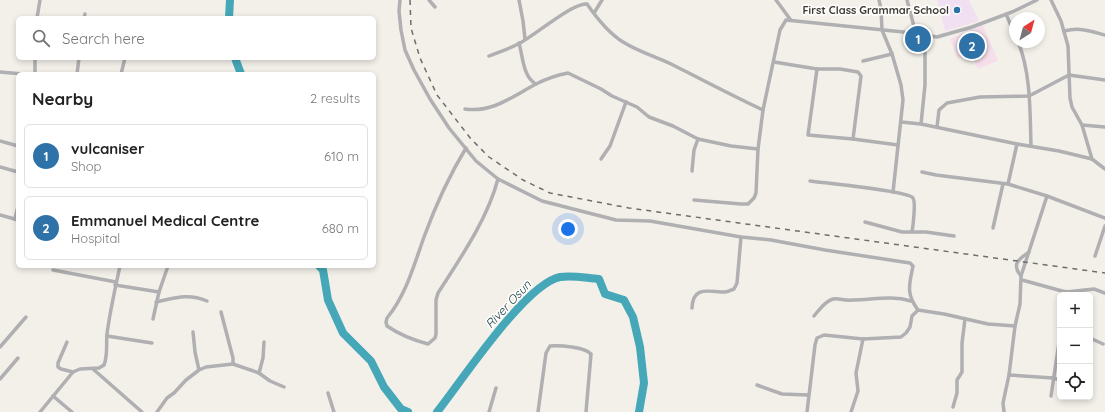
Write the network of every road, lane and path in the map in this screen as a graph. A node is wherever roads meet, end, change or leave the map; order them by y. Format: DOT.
graph roads {
  1 [pos="40,0"];
  2 [pos="400,0"];
  3 [pos="429,0"];
  4 [pos="519,0"];
  5 [pos="602,0"];
  6 [pos="776,0"];
  7 [pos="879,0"];
  8 [pos="907,0"];
  9 [pos="1037,0"];
  10 [pos="1051,0"];
  11 [pos="435,7"];
  12 [pos="594,13"];
  13 [pos="1006,14"];
  14 [pos="37,16"];
  15 [pos="790,19"];
  16 [pos="1009,21"];
  17 [pos="1105,29"];
  18 [pos="882,30"];
  19 [pos="1064,31"];
  20 [pos="916,34"];
  21 [pos="1104,34"];
  22 [pos="930,37"];
  23 [pos="525,39"];
  24 [pos="519,44"];
  25 [pos="1020,48"];
  26 [pos="892,54"];
  27 [pos="489,56"];
  28 [pos="35,60"];
  29 [pos="79,60"];
  30 [pos="125,60"];
  31 [pos="863,61"];
  32 [pos="774,62"];
  33 [pos="816,69"];
  34 [pos="0,72"];
  35 [pos="35,72"];
  36 [pos="77,72"];
  37 [pos="122,72"];
  38 [pos="16,73"];
  39 [pos="1069,75"];
  40 [pos="1105,80"];
  41 [pos="536,84"];
  42 [pos="1029,96"];
  43 [pos="626,102"];
  44 [pos="465,109"];
  45 [pos="763,110"];
  46 [pos="901,122"];
  47 [pos="922,124"];
  48 [pos="1082,125"];
  49 [pos="937,127"];
  50 [pos="1105,127"];
  51 [pos="698,139"];
  52 [pos="854,139"];
  53 [pos="0,141"];
  54 [pos="1017,144"];
  55 [pos="16,145"];
  56 [pos="898,145"];
  57 [pos="1031,146"];
  58 [pos="466,148"];
  59 [pos="758,149"];
  60 [pos="1092,158"];
  61 [pos="601,159"];
  62 [pos="0,167"];
  63 [pos="1105,169"];
  64 [pos="16,171"];
  65 [pos="692,171"];
  66 [pos="922,172"];
  67 [pos="498,179"];
  68 [pos="810,181"];
  69 [pos="1003,184"];
  70 [pos="1008,184"];
  71 [pos="893,192"];
  72 [pos="1047,196"];
  73 [pos="694,200"];
  74 [pos="0,215"];
  75 [pos="1105,218"];
  76 [pos="16,220"];
  77 [pos="865,222"];
  78 [pos="1105,226"];
  79 [pos="993,228"];
  80 [pos="912,232"];
  81 [pos="954,236"];
  82 [pos="741,237"];
  83 [pos="1030,252"];
  84 [pos="1096,256"];
  85 [pos="120,268"];
  86 [pos="167,268"];
  87 [pos="53,270"];
  88 [pos="1021,278"];
  89 [pos="116,284"];
  90 [pos="159,292"];
  91 [pos="1061,292"];
  92 [pos="1078,292"];
  93 [pos="1105,292"];
  94 [pos="207,301"];
  95 [pos="911,301"];
  96 [pos="156,302"];
  97 [pos="692,308"];
  98 [pos="918,310"];
  99 [pos="221,312"];
  100 [pos="814,316"];
  101 [pos="26,317"];
  102 [pos="154,319"];
  103 [pos="965,319"];
  104 [pos="1015,326"];
  105 [pos="193,332"];
  106 [pos="107,336"];
  107 [pos="863,339"];
  108 [pos="1093,339"];
  109 [pos="67,342"];
  110 [pos="264,342"];
  111 [pos="152,343"];
  112 [pos="1104,344"];
  113 [pos="0,347"];
  114 [pos="1057,354"];
  115 [pos="18,358"];
  116 [pos="233,364"];
  117 [pos="93,369"];
  118 [pos="199,370"];
  119 [pos="73,372"];
  120 [pos="259,373"];
  121 [pos="1009,375"];
  122 [pos="1053,378"];
  123 [pos="0,379"];
  124 [pos="1057,379"];
  125 [pos="757,385"];
  126 [pos="284,387"];
  127 [pos="496,388"];
  128 [pos="328,393"];
  129 [pos="808,395"];
  130 [pos="53,396"];
  131 [pos="1051,396"];
  132 [pos="953,407"];
  133 [pos="40,412"];
  134 [pos="72,412"];
  135 [pos="142,412"];
  136 [pos="157,412"];
  137 [pos="334,412"];
  138 [pos="489,412"];
  139 [pos="538,412"];
  140 [pos="586,412"];
  141 [pos="807,412"];
  142 [pos="851,412"];
  143 [pos="1004,412"];
  1 -- 14 [label="street"];
  2 -- 58 [label="street"];
  3 -- 11 [label="street"];
  4 -- 23 [label="street"];
  5 -- 12 [label="street"];
  6 -- 15 [label="street"];
  7 -- 18 [label="street"];
  8 -- 20 [label="street"];
  9 -- 13 [label="street"];
  10 -- 19 [label="street"];
  12 -- 23 [label="street"];
  12 -- 45 [label="street"];
  13 -- 16 [label="street"];
  13 -- 22 [label="street"];
  15 -- 18 [label="street"];
  15 -- 32 [label="street"];
  17 -- 21 [label="street"];
  18 -- 20 [label="street"];
  18 -- 26 [label="street"];
  19 -- 21 [label="street"];
  19 -- 39 [label="street"];
  20 -- 22 [label="street"];
  22 -- 47 [label="street"];
  23 -- 24 [label="street"];
  24 -- 27 [label="street"];
  24 -- 41 [label="street"];
  25 -- 42 [label="street"];
  26 -- 31 [label="street"];
  26 -- 46 [label="street"];
  28 -- 35 [label="street"];
  29 -- 36 [label="street"];
  30 -- 37 [label="street"];
  32 -- 33 [label="street"];
  32 -- 45 [label="street"];
  33 -- 52 [label="street"];
  33 -- 52 [label="street"];
  34 -- 38 [label="street"];
  39 -- 40 [label="street"];
  39 -- 42 [label="street"];
  39 -- 48 [label="street"];
  41 -- 43 [label="street"];
  41 -- 44 [label="street"];
  42 -- 49 [label="street"];
  42 -- 57 [label="street"];
  43 -- 51 [label="street"];
  43 -- 61 [label="street"];
  45 -- 59 [label="street"];
  46 -- 47 [label="street"];
  46 -- 56 [label="street"];
  47 -- 49 [label="street"];
  48 -- 50 [label="street"];
  48 -- 60 [label="street"];
  49 -- 54 [label="street"];
  51 -- 59 [label="street"];
  51 -- 65 [label="street"];
  52 -- 56 [label="street"];
  53 -- 55 [label="street"];
  54 -- 57 [label="street"];
  54 -- 70 [label="street"];
  56 -- 71 [label="street"];
  57 -- 60 [label="street"];
  58 -- 67 [label="street"];
  58 -- 67 [label="street"];
  59 -- 73 [label="street"];
  60 -- 63 [label="street"];
  62 -- 64 [label="street"];
  66 -- 69 [label="street"];
  67 -- 82 [label="street"];
  68 -- 71 [label="street"];
  69 -- 70 [label="street"];
  69 -- 79 [label="street"];
  70 -- 72 [label="street"];
  71 -- 80 [label="street"];
  72 -- 75 [label="street"];
  72 -- 83 [label="street"];
  74 -- 76 [label="street"];
  77 -- 80 [label="street"];
  78 -- 84 [label="street"];
  80 -- 81 [label="street"];
  82 -- 95 [label="street"];
  82 -- 97 [label="street"];
  83 -- 88 [label="street"];
  83 -- 88 [label="street"];
  85 -- 89 [label="street"];
  86 -- 90 [label="street"];
  87 -- 89 [label="street"];
  88 -- 91 [label="street"];
  88 -- 104 [label="street"];
  89 -- 90 [label="street"];
  89 -- 106 [label="street"];
  90 -- 96 [label="street"];
  92 -- 93 [label="street"];
  94 -- 96 [label="street"];
  95 -- 98 [label="street"];
  95 -- 100 [label="street"];
  96 -- 102 [label="street"];
  98 -- 103 [label="street"];
  98 -- 107 [label="street"];
  99 -- 116 [label="street"];
  101 -- 113 [label="street"];
  103 -- 104 [label="street"];
  103 -- 132 [label="street"];
  104 -- 121 [label="street"];
  105 -- 118 [label="street"];
  106 -- 111 [label="street"];
  106 -- 117 [label="street"];
  107 -- 129 [label="street"];
  107 -- 142 [label="street"];
  108 -- 112 [label="street"];
  109 -- 119 [label="street"];
  110 -- 120 [label="street"];
  114 -- 122 [label="street"];
  115 -- 123 [label="street"];
  116 -- 118 [label="street"];
  116 -- 120 [label="street"];
  117 -- 119 [label="street"];
  117 -- 135 [label="street"];
  118 -- 136 [label="street"];
  119 -- 130 [label="street"];
  120 -- 126 [label="street"];
  121 -- 122 [label="street"];
  121 -- 143 [label="street"];
  122 -- 124 [label="street"];
  122 -- 131 [label="street"];
  125 -- 129 [label="street"];
  127 -- 138 [label="street"];
  128 -- 137 [label="street"];
  129 -- 141 [label="street"];
  130 -- 133 [label="street"];
  130 -- 134 [label="street"];
  139 -- 140 [label="street"];
}
